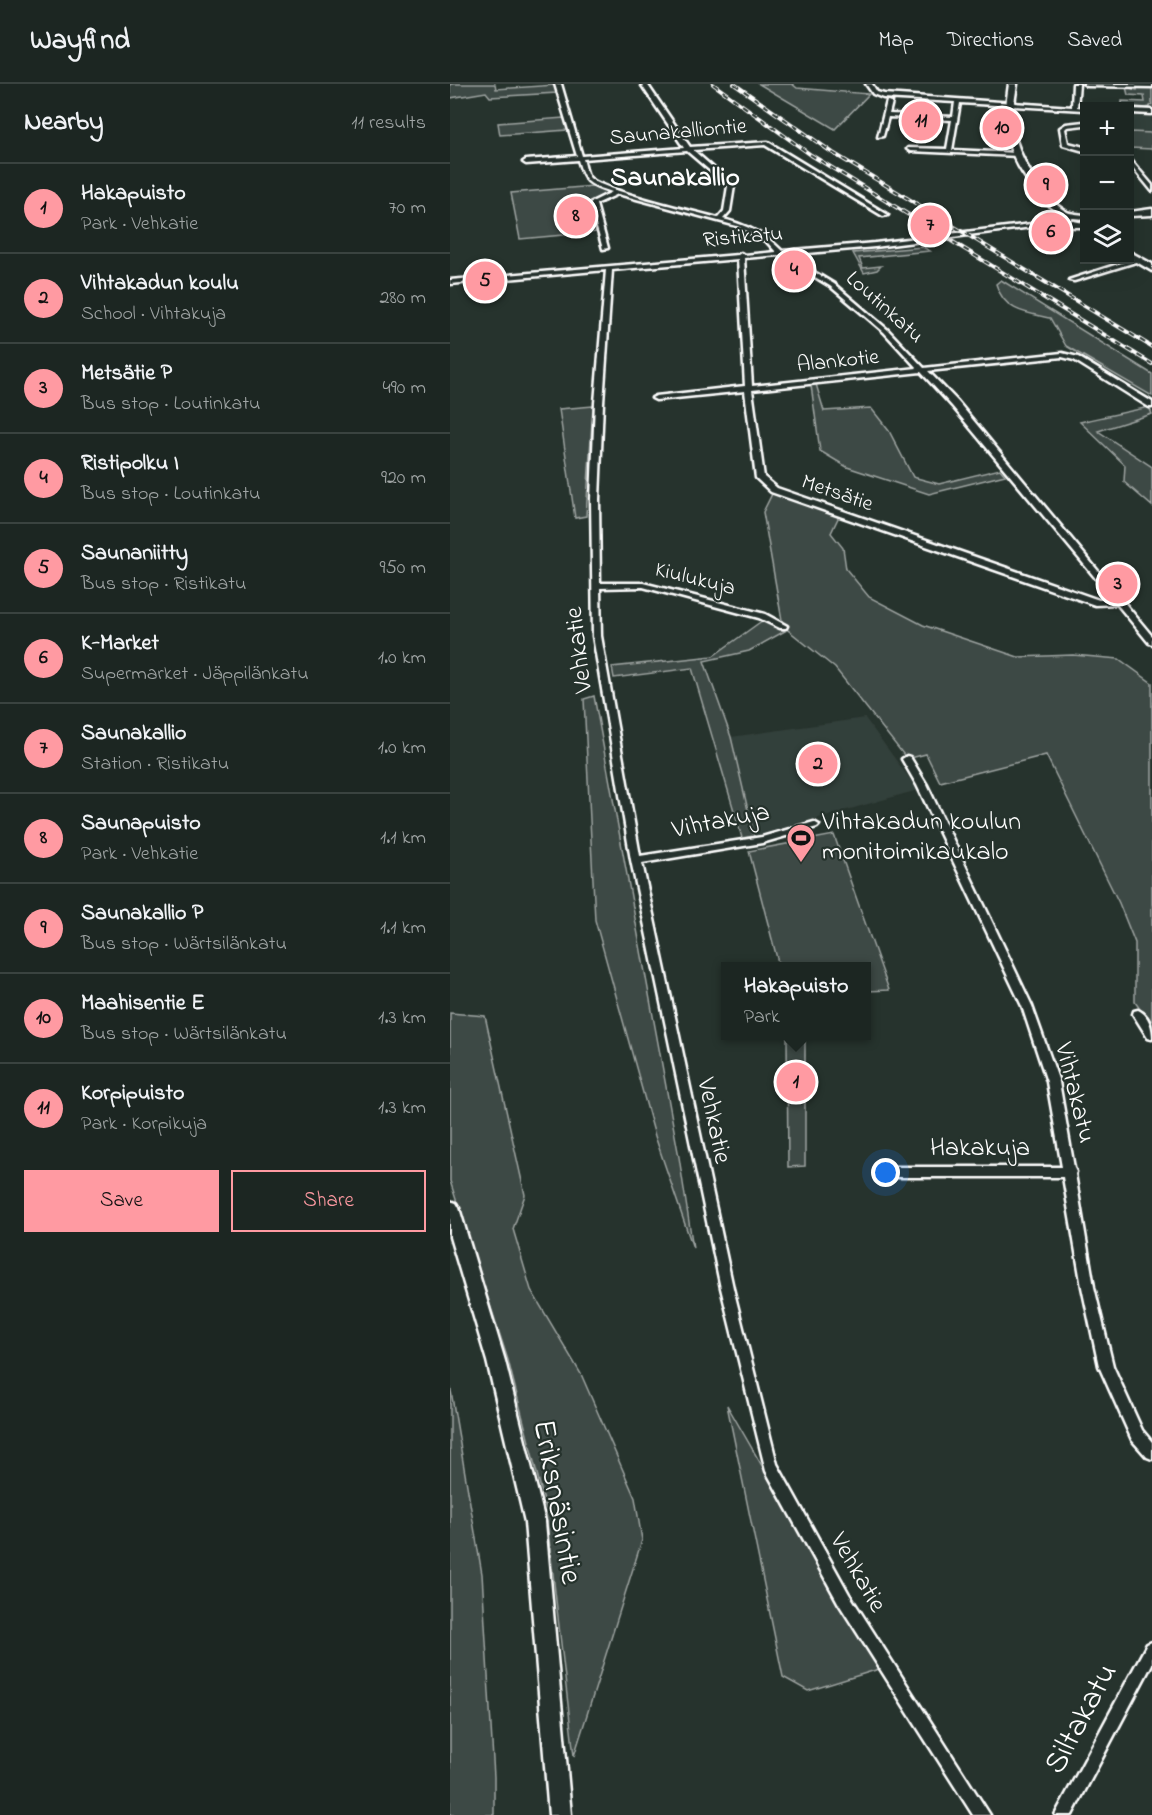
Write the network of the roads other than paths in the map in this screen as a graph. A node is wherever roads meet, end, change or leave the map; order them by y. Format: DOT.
graph roads {
  1 [pos="558,84"];
  2 [pos="644,84"];
  3 [pos="869,84"];
  4 [pos="1013,84"];
  5 [pos="1076,84"];
  6 [pos="1087,84"];
  7 [pos="1152,85"];
  8 [pos="889,102"];
  9 [pos="958,102"];
  10 [pos="1011,105"];
  11 [pos="1074,108"];
  12 [pos="1080,109"];
  13 [pos="1134,111"];
  14 [pos="1152,112"];
  15 [pos="886,115"];
  16 [pos="954,118"];
  17 [pos="1080,124"];
  18 [pos="880,136"];
  19 [pos="1080,148"];
  20 [pos="688,149"];
  21 [pos="910,149"];
  22 [pos="949,151"];
  23 [pos="1017,155"];
  24 [pos="579,157"];
  25 [pos="526,162"];
  26 [pos="1134,166"];
  27 [pos="1152,189"];
  28 [pos="617,192"];
  29 [pos="1152,212"];
  30 [pos="1134,214"];
  31 [pos="885,215"];
  32 [pos="721,218"];
  33 [pos="1065,218"];
  34 [pos="1080,222"];
  35 [pos="605,248"];
  36 [pos="780,252"];
  37 [pos="741,255"];
  38 [pos="1134,258"];
  39 [pos="1114,264"];
  40 [pos="609,268"];
  41 [pos="1152,268"];
  42 [pos="1072,280"];
  43 [pos="450,282"];
  44 [pos="924,370"];
  45 [pos="749,389"];
  46 [pos="656,398"];
  47 [pos="1152,405"];
  48 [pos="595,585"];
  49 [pos="1119,601"];
  50 [pos="783,626"];
  51 [pos="1152,641"];
  52 [pos="906,759"];
  53 [pos="814,825"];
  54 [pos="636,860"];
  55 [pos="1138,1014"];
  56 [pos="1152,1035"];
  57 [pos="891,1172"];
  58 [pos="1070,1172"];
  59 [pos="450,1208"];
  60 [pos="1152,1452"];
  61 [pos="1152,1649"];
  62 [pos="560,1815"];
  63 [pos="982,1815"];
  64 [pos="1063,1815"];
  1 -- 24 [label="street, Loutinkatu"];
  2 -- 20 [label="street"];
  3 -- 9 [label="street"];
  4 -- 10 [label="street"];
  5 -- 11 [label="street"];
  6 -- 7 [label="street"];
  8 -- 15 [label="street"];
  9 -- 10 [label="street"];
  9 -- 16 [label="street"];
  10 -- 11 [label="street"];
  10 -- 23 [label="street"];
  11 -- 12 [label="street"];
  13 -- 14 [label="street"];
  15 -- 16 [label="street"];
  15 -- 18 [label="street"];
  16 -- 22 [label="street"];
  17 -- 19 [label="street"];
  20 -- 24 [label="street, Saunakalliontie"];
  20 -- 31 [label="street, Saunakalliontie"];
  20 -- 32 [label="street"];
  21 -- 22 [label="street"];
  22 -- 23 [label="street"];
  23 -- 33 [label="street"];
  24 -- 25 [label="street, Saunakalliontie"];
  24 -- 28 [label="street, Loutinkatu"];
  26 -- 27 [label="street"];
  28 -- 32 [label="street, Loutinkatu"];
  28 -- 35 [label="street"];
  29 -- 30 [label="street"];
  32 -- 36 [label="street, Loutinkatu"];
  33 -- 34 [label="street"];
  33 -- 36 [label="street, Ristikatu"];
  36 -- 37 [label="street, Ristikatu"];
  36 -- 44 [label="street, Loutinkatu"];
  37 -- 40 [label="street, Ristikatu"];
  37 -- 45 [label="street, Metsätie"];
  38 -- 41 [label="street"];
  39 -- 42 [label="street"];
  40 -- 43 [label="street, Ristikatu"];
  40 -- 48 [label="street, Vehkatie"];
  44 -- 45 [label="street, Alankotie"];
  44 -- 47 [label="street, Alankotie"];
  44 -- 49 [label="street, Loutinkatu"];
  45 -- 46 [label="street, Alankotie"];
  45 -- 49 [label="street, Metsätie"];
  48 -- 50 [label="street, Kiulukuja"];
  48 -- 54 [label="street, Vehkatie"];
  49 -- 51 [label="street, Loutinkatu"];
  52 -- 58 [label="street, Vihtakatu"];
  53 -- 54 [label="street, Vihtakuja"];
  54 -- 63 [label="street, Vehkatie"];
  55 -- 56 [label="street"];
  57 -- 58 [label="street, Hakakuja"];
  58 -- 60 [label="street, Vihtakatu"];
  59 -- 62 [label="street, Eriksnäsintie"];
  61 -- 64 [label="street, Siltakatu"];
}
